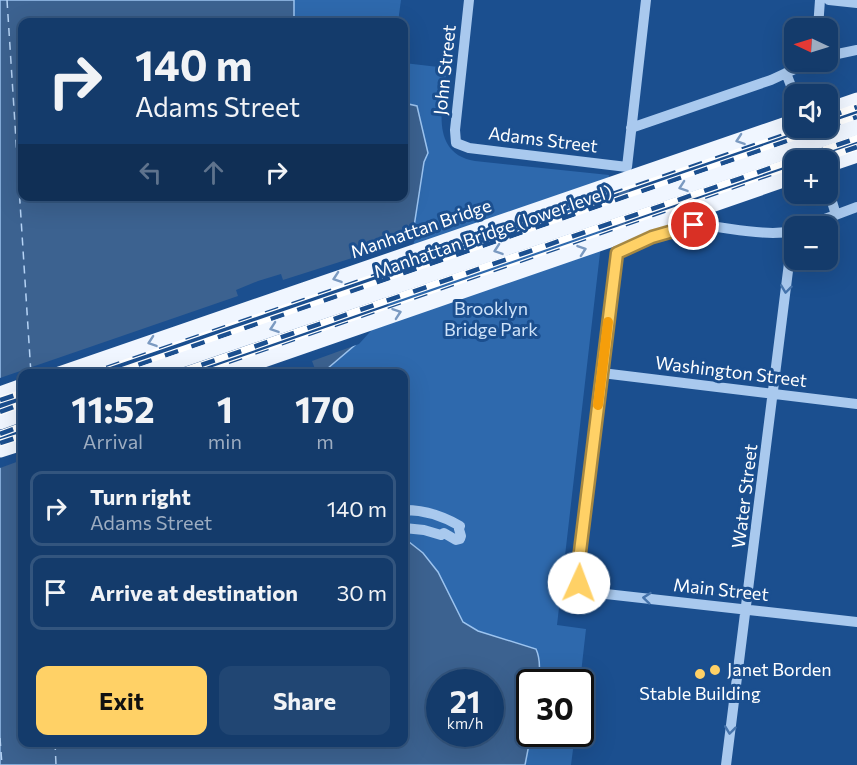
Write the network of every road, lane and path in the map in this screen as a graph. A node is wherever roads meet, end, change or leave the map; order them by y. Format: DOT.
graph roads {
  1 [pos="469,0"];
  2 [pos="646,0"];
  3 [pos="820,0"];
  4 [pos="829,0"];
  5 [pos="857,3"];
  6 [pos="819,18"];
  7 [pos="857,50"];
  8 [pos="838,54"];
  9 [pos="786,73"];
  10 [pos="790,84"];
  11 [pos="857,100"];
  12 [pos="838,107"];
  13 [pos="784,125"];
  14 [pos="857,127"];
  15 [pos="631,128"];
  16 [pos="456,143"];
  17 [pos="857,155"];
  18 [pos="838,162"];
  19 [pos="784,180"];
  20 [pos="833,204"];
  21 [pos="857,207"];
  22 [pos="836,215"];
  23 [pos="784,231"];
  24 [pos="789,270"];
  25 [pos="74,369"];
  26 [pos="155,369"];
  27 [pos="237,369"];
  28 [pos="602,374"];
  29 [pos="18,387"];
  30 [pos="0,394"];
  31 [pos="774,394"];
  32 [pos="857,404"];
  33 [pos="18,415"];
  34 [pos="0,422"];
  35 [pos="18,444"];
  36 [pos="0,450"];
  37 [pos="408,510"];
  38 [pos="408,528"];
  39 [pos="747,609"];
  40 [pos="857,622"];
  41 [pos="726,765"];
  1 -- 16 [label="street, John Street"];
  2 -- 15 [label="street"];
  3 -- 6 [label="street"];
  4 -- 5 [label="street"];
  7 -- 8 [label="street"];
  9 -- 10 [label="street"];
  9 -- 15 [label="street"];
  11 -- 12 [label="main road"];
  13 -- 25 [label="main road, Manhattan Bridge, one-way, bridge"];
  14 -- 26 [label="main road, Manhattan Bridge (lower level), one-way, bridge"];
  15 -- 16 [label="street, Adams Street"];
  17 -- 18 [label="main road"];
  27 -- 19 [label="main road, one-way, bridge"];
  20 -- 22 [label="street"];
  21 -- 22 [label="street"];
  23 -- 28 [label="street"];
  24 -- 31 [label="street, Water Street, one-way"];
  28 -- 31 [label="street, Washington Street"];
  39 -- 28 [label="street, Main Street, one-way"];
  29 -- 30 [label="main road"];
  31 -- 32 [label="street, Washington Street"];
  31 -- 39 [label="street, Water Street"];
  33 -- 34 [label="main road"];
  35 -- 36 [label="main road"];
  37 -- 38 [label="street"];
  39 -- 40 [label="street, Main Street"];
  39 -- 41 [label="street, Water Street, one-way"];
}
